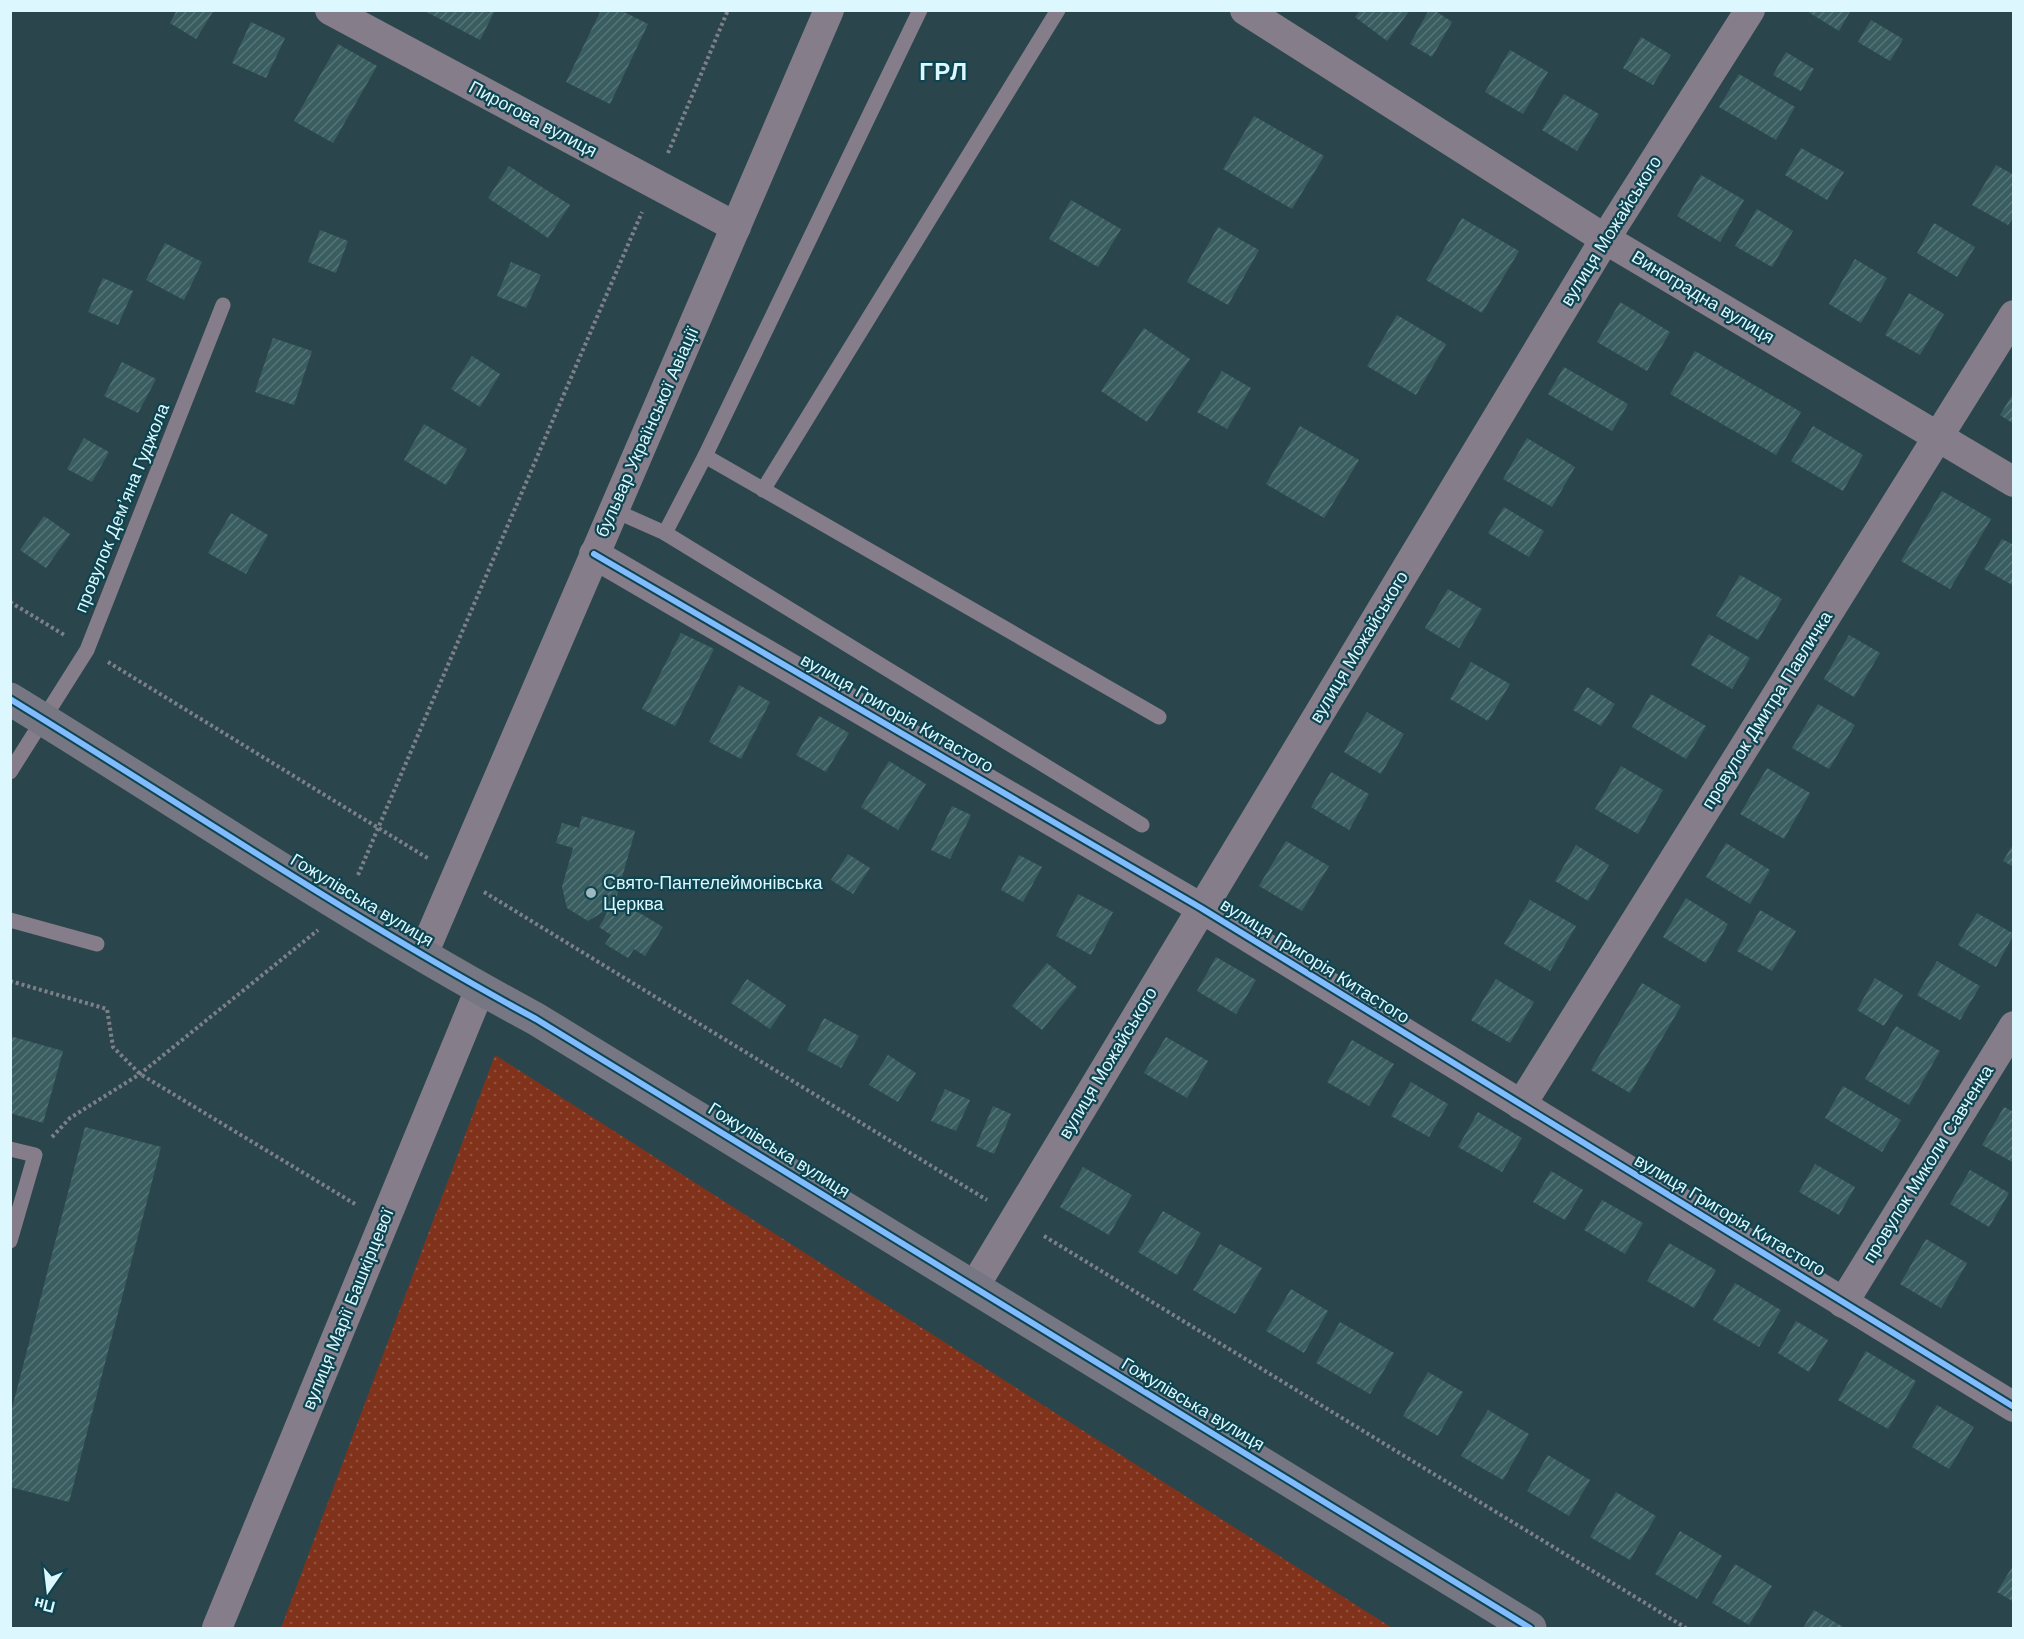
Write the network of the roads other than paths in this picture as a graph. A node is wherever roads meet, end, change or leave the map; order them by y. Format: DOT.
graph roads {
  1 [pos="330,10"];
  2 [pos="830,10"];
  3 [pos="920,10"];
  4 [pos="1058,10"];
  5 [pos="1245,10"];
  6 [pos="1750,10"];
  7 [pos="736,227"];
  8 [pos="1605,239"];
  9 [pos="224,305"];
  10 [pos="2013,315"];
  11 [pos="1938,437"];
  12 [pos="705,456"];
  13 [pos="2013,482"];
  14 [pos="764,490"];
  15 [pos="613,510"];
  16 [pos="665,533"];
  17 [pos="594,554"];
  18 [pos="10,699"];
  19 [pos="1159,717"];
  20 [pos="44,719"];
  21 [pos="10,772"];
  22 [pos="1142,825"];
  23 [pos="1201,908"];
  24 [pos="10,920"];
  25 [pos="98,944"];
  26 [pos="423,954"];
  27 [pos="480,989"];
  28 [pos="2013,1026"];
  29 [pos="1521,1105"];
  30 [pos="10,1149"];
  31 [pos="10,1241"];
  32 [pos="974,1287"];
  33 [pos="1843,1302"];
  34 [pos="2013,1407"];
  35 [pos="217,1629"];
  36 [pos="1530,1629"];
  1 -- 7 [label="street, Пирогова вулиця"];
  2 -- 7 [label="street, бульвар Української Авіації"];
  3 -- 12 [label="lane"];
  4 -- 14 [label="lane"];
  5 -- 8 [label="street, Виноградна вулиця"];
  6 -- 8 [label="street, вулиця Можайського"];
  7 -- 15 [label="street, бульвар Української Авіації"];
  8 -- 11 [label="street, Виноградна вулиця"];
  8 -- 23 [label="street, вулиця Можайського"];
  9 -- 20 [label="lane, провулок Демʼяна Гуджола"];
  10 -- 11 [label="street, провулок Дмитра Павличка"];
  11 -- 13 [label="street, Виноградна вулиця"];
  11 -- 29 [label="street, провулок Дмитра Павличка"];
  12 -- 14 [label="lane"];
  12 -- 16 [label="lane"];
  14 -- 19 [label="lane"];
  15 -- 16 [label="lane"];
  15 -- 17 [label="street, бульвар Української Авіації"];
  16 -- 22 [label="lane"];
  17 -- 23 [label="street, вулиця Григорія Китастого"];
  17 -- 26 [label="street, бульвар Української Авіації"];
  18 -- 20 [label="street, Гожулівська вулиця"];
  20 -- 21 [label="lane, провулок Демʼяна Гуджола"];
  20 -- 26 [label="street, Гожулівська вулиця"];
  23 -- 29 [label="street, вулиця Григорія Китастого"];
  23 -- 32 [label="street, вулиця Можайського"];
  24 -- 25 [label="lane"];
  26 -- 27 [label="street, Гожулівська вулиця"];
  27 -- 32 [label="street, Гожулівська вулиця"];
  27 -- 35 [label="street, вулиця Марії Башкірцевої"];
  28 -- 33 [label="street, провулок Миколи Савченка"];
  29 -- 33 [label="street, вулиця Григорія Китастого"];
  30 -- 31 [label="lane"];
  32 -- 36 [label="street, Гожулівська вулиця"];
  33 -- 34 [label="street, вулиця Григорія Китастого"];
}
